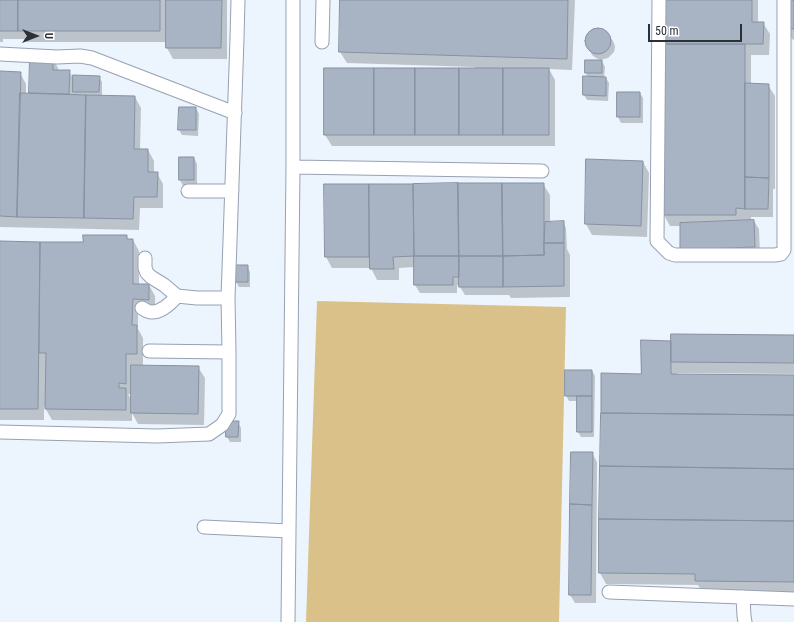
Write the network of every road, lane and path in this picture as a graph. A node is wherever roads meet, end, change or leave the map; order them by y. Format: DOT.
graph roads {
  1 [pos="238,0"];
  2 [pos="293,0"];
  3 [pos="323,0"];
  4 [pos="659,0"];
  5 [pos="784,0"];
  6 [pos="322,42"];
  7 [pos="0,54"];
  8 [pos="235,113"];
  9 [pos="293,166"];
  10 [pos="542,170"];
  11 [pos="188,191"];
  12 [pos="232,191"];
  13 [pos="145,258"];
  14 [pos="177,296"];
  15 [pos="228,298"];
  16 [pos="142,308"];
  17 [pos="149,351"];
  18 [pos="229,352"];
  19 [pos="0,432"];
  20 [pos="204,527"];
  21 [pos="290,531"];
  22 [pos="609,592"];
  23 [pos="743,597"];
  24 [pos="794,599"];
  25 [pos="288,622"];
  26 [pos="745,622"];
  1 -- 8 [label="street"];
  2 -- 9 [label="street"];
  3 -- 6 [label="street"];
  4 -- 5 [label="street"];
  7 -- 8 [label="street"];
  8 -- 12 [label="street"];
  9 -- 10 [label="street"];
  9 -- 21 [label="street"];
  11 -- 12 [label="street"];
  12 -- 15 [label="street"];
  13 -- 14 [label="street"];
  14 -- 15 [label="street"];
  14 -- 16 [label="street"];
  15 -- 18 [label="street"];
  17 -- 18 [label="street"];
  18 -- 19 [label="street"];
  20 -- 21 [label="street"];
  21 -- 25 [label="street"];
  22 -- 23 [label="street"];
  23 -- 24 [label="street"];
  23 -- 26 [label="street"];
}
